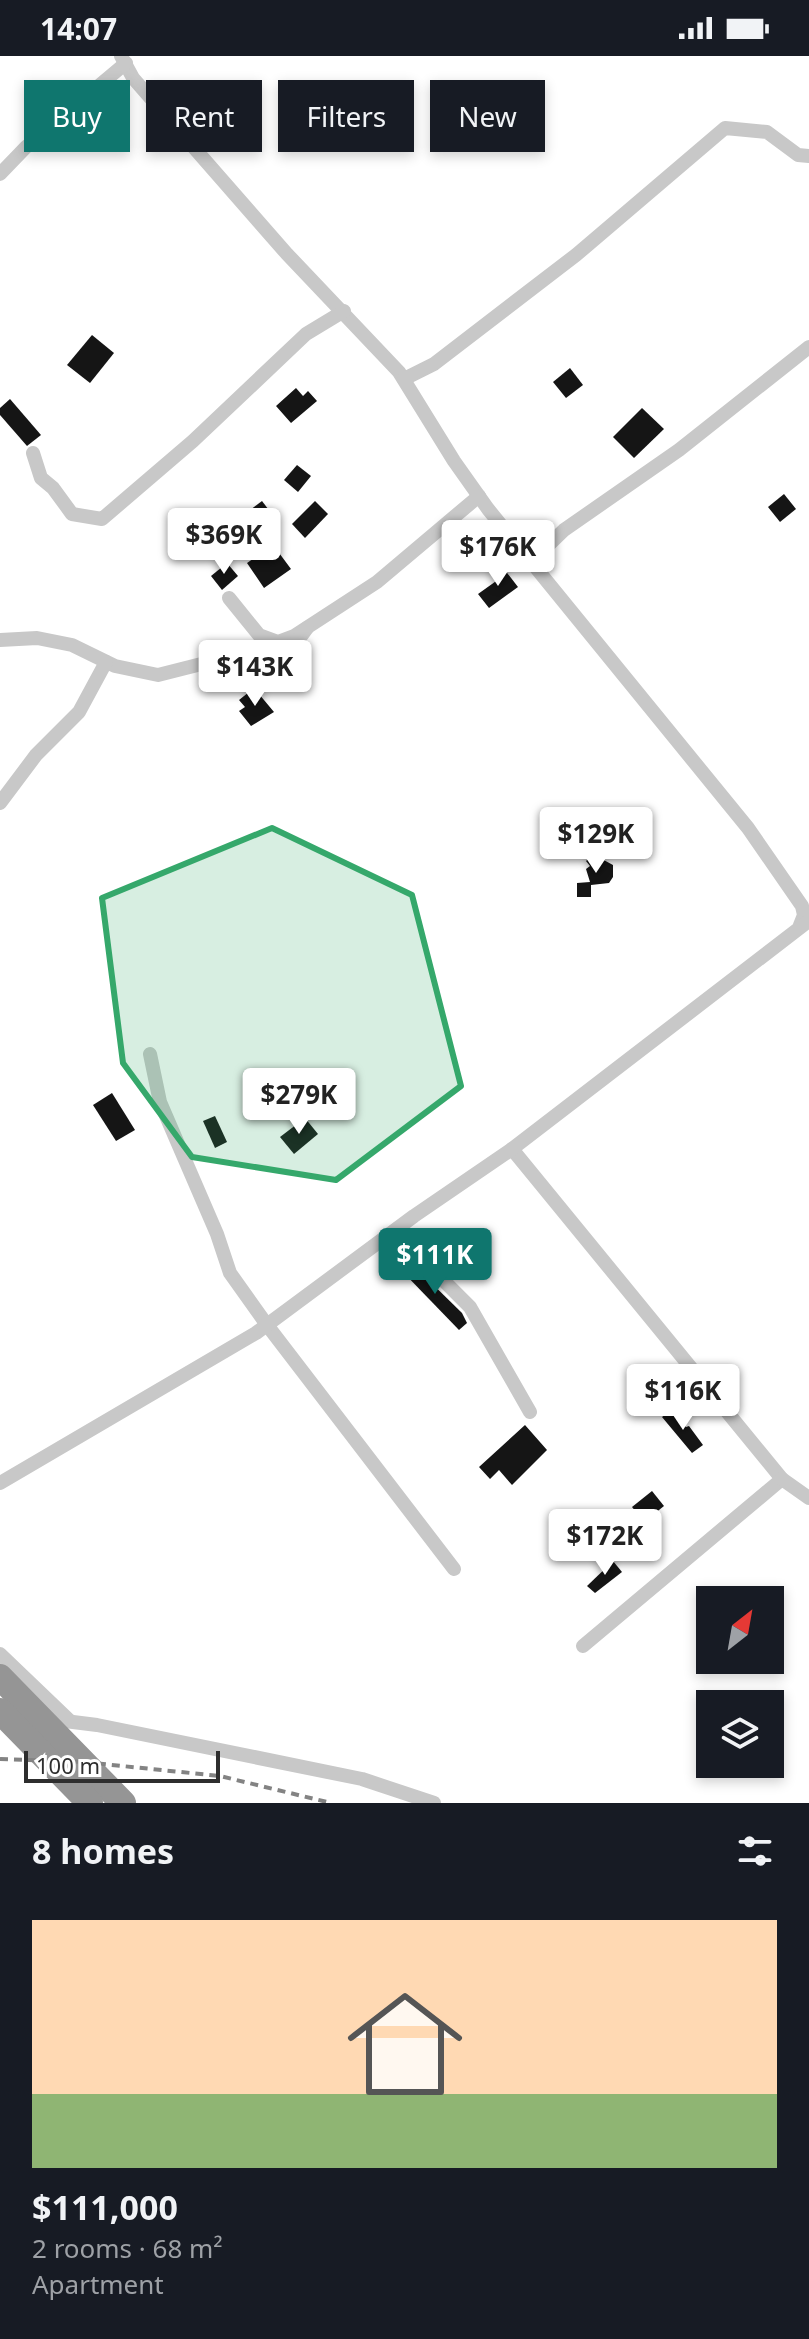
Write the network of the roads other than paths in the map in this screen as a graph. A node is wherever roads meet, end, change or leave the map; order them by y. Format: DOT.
graph roads {
  1 [pos="124,60"];
  2 [pos="809,156"];
  3 [pos="0,174"];
  4 [pos="344,311"];
  5 [pos="809,347"];
  6 [pos="404,379"];
  7 [pos="33,453"];
  8 [pos="479,496"];
  9 [pos="532,561"];
  10 [pos="229,598"];
  11 [pos="307,628"];
  12 [pos="0,640"];
  13 [pos="106,662"];
  14 [pos="0,803"];
  15 [pos="805,923"];
  16 [pos="150,1054"];
  17 [pos="512,1149"];
  18 [pos="388,1236"];
  19 [pos="267,1325"];
  20 [pos="530,1412"];
  21 [pos="782,1479"];
  22 [pos="0,1483"];
  23 [pos="809,1498"];
  24 [pos="454,1569"];
  25 [pos="583,1646"];
  26 [pos="0,1654"];
  27 [pos="0,1677"];
  28 [pos="0,1711"];
  29 [pos="40,1718"];
  30 [pos="70,1721"];
  31 [pos="90,1803"];
  32 [pos="123,1803"];
  33 [pos="434,1803"];
  1 -- 3 [label="street"];
  1 -- 4 [label="street"];
  2 -- 6 [label="street"];
  4 -- 6 [label="street"];
  4 -- 7 [label="street"];
  5 -- 9 [label="street"];
  6 -- 8 [label="street"];
  8 -- 9 [label="street"];
  8 -- 11 [label="street"];
  9 -- 15 [label="street"];
  10 -- 11 [label="street"];
  11 -- 13 [label="street"];
  12 -- 13 [label="street"];
  13 -- 14 [label="street"];
  15 -- 17 [label="street"];
  16 -- 19 [label="street"];
  17 -- 18 [label="street"];
  17 -- 21 [label="street"];
  18 -- 19 [label="street"];
  18 -- 20 [label="street"];
  19 -- 22 [label="street"];
  19 -- 24 [label="street"];
  21 -- 23 [label="street"];
  21 -- 25 [label="street"];
  26 -- 30 [label="street"];
  27 -- 29 [label="highway"];
  28 -- 31 [label="highway"];
  29 -- 30 [label="street"];
  29 -- 32 [label="highway"];
  30 -- 33 [label="street"];
}
